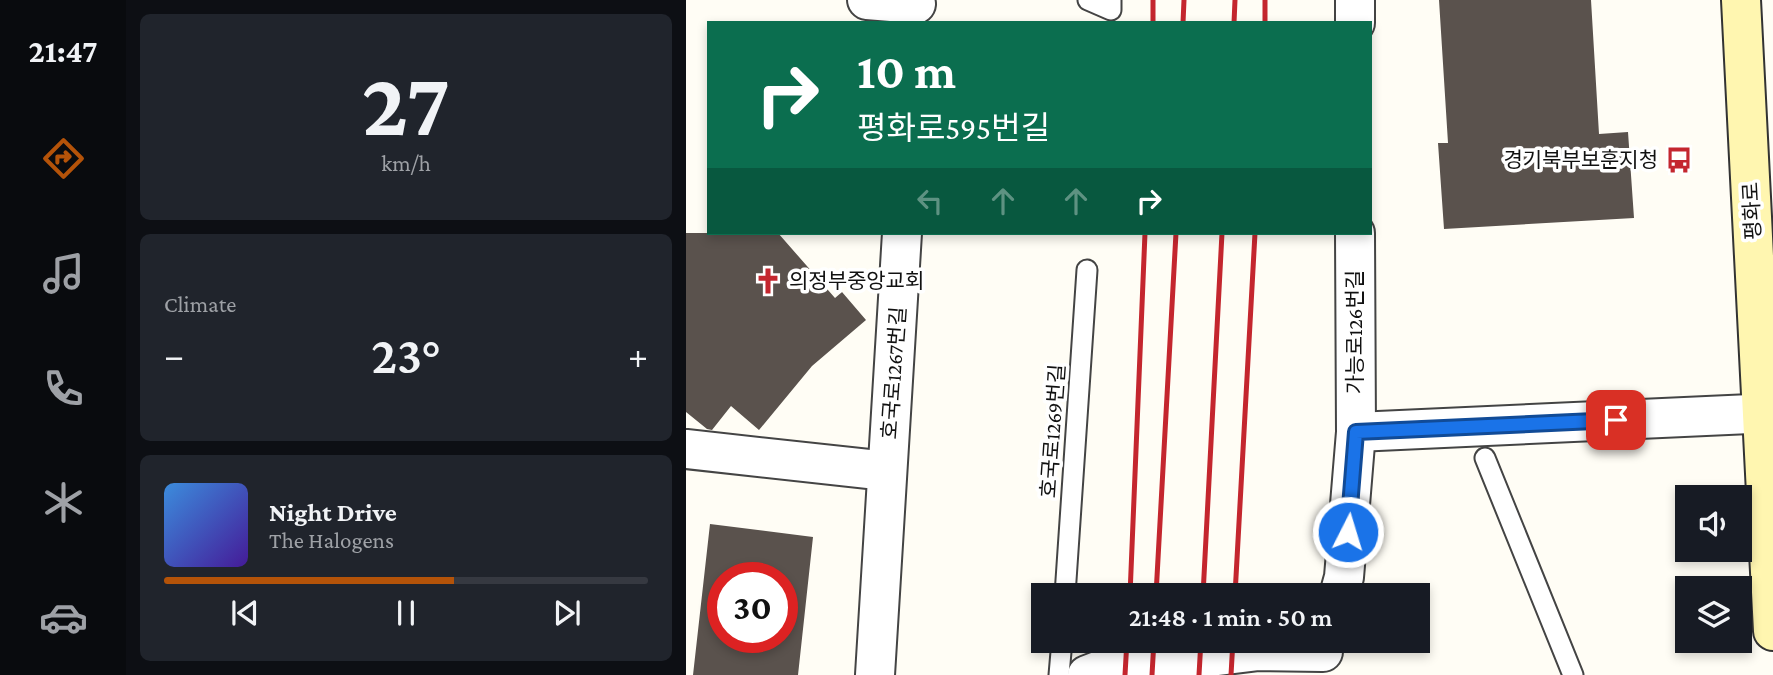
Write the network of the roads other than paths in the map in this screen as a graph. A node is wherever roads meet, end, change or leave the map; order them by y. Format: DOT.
graph roads {
  1 [pos="867,0"];
  2 [pos="1088,0"];
  3 [pos="1355,0"];
  4 [pos="1741,0"];
  5 [pos="1111,5"];
  6 [pos="916,9"];
  7 [pos="1355,21"];
  8 [pos="902,235"];
  9 [pos="1355,235"];
  10 [pos="1087,270"];
  11 [pos="1768,414"];
  12 [pos="1356,432"];
  13 [pos="686,450"];
  14 [pos="1485,458"];
  15 [pos="887,471"];
  16 [pos="1066,583"];
  17 [pos="1342,583"];
  18 [pos="1773,631"];
  19 [pos="1061,653"];
  20 [pos="1323,656"];
  21 [pos="875,675"];
  22 [pos="1059,675"];
  23 [pos="1087,675"];
  24 [pos="1573,675"];
  1 -- 6 [label="street"];
  2 -- 5 [label="lane"];
  3 -- 7 [label="street"];
  4 -- 11 [label="main road, 평화로"];
  8 -- 15 [label="street, 호국로1267번길"];
  9 -- 12 [label="street, 가능로126번길"];
  10 -- 16 [label="lane, 호국로1269번길"];
  11 -- 12 [label="street"];
  11 -- 18 [label="main road, 평화로"];
  12 -- 17 [label="street, 가능로126번길"];
  13 -- 15 [label="street, 호국로1267번길"];
  14 -- 24 [label="lane"];
  15 -- 21 [label="street, 호국로1267번길"];
  19 -- 22 [label="lane"];
  20 -- 23 [label="street"];
}
